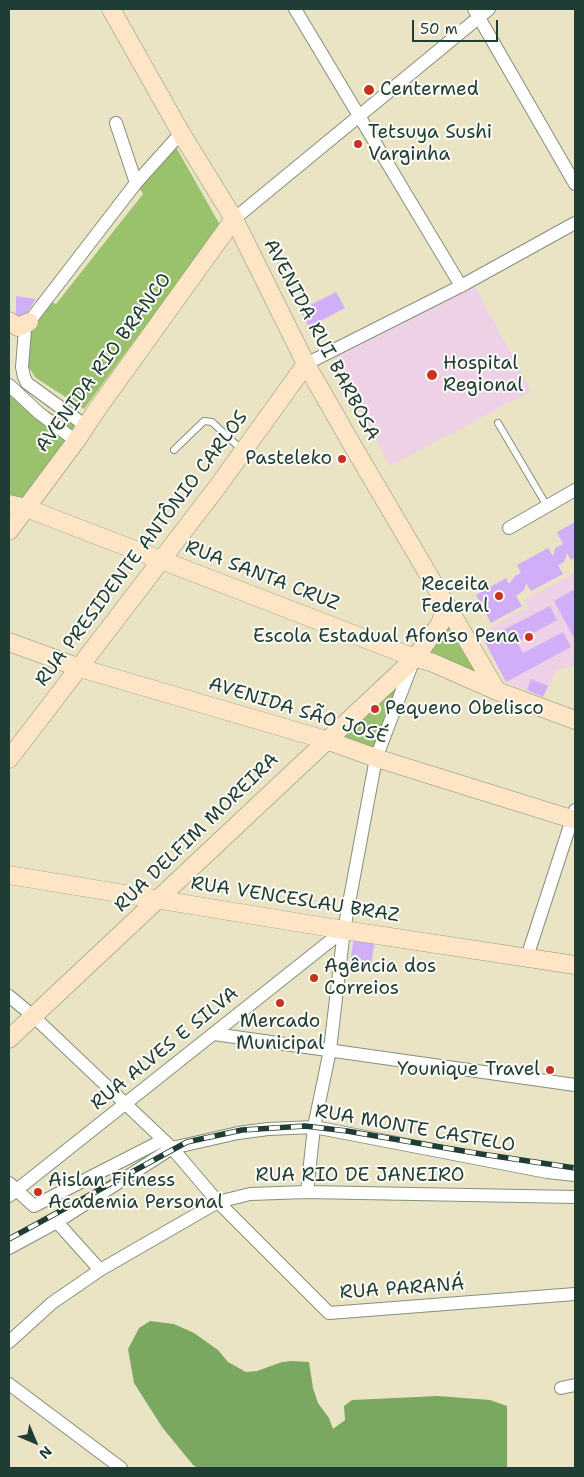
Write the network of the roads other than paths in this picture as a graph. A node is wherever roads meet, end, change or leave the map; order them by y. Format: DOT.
graph roads {
  1 [pos="110,9"];
  2 [pos="295,9"];
  3 [pos="489,9"];
  4 [pos="476,13"];
  5 [pos="360,115"];
  6 [pos="116,123"];
  7 [pos="181,133"];
  8 [pos="136,183"];
  9 [pos="575,184"];
  10 [pos="234,219"];
  11 [pos="575,224"];
  12 [pos="461,286"];
  13 [pos="9,321"];
  14 [pos="29,322"];
  15 [pos="306,364"];
  16 [pos="9,385"];
  17 [pos="498,423"];
  18 [pos="86,426"];
  19 [pos="76,441"];
  20 [pos="174,450"];
  21 [pos="243,451"];
  22 [pos="575,490"];
  23 [pos="17,506"];
  24 [pos="547,506"];
  25 [pos="508,528"];
  26 [pos="9,532"];
  27 [pos="161,560"];
  28 [pos="446,605"];
  29 [pos="9,642"];
  30 [pos="415,658"];
  31 [pos="80,668"];
  32 [pos="497,691"];
  33 [pos="575,720"];
  34 [pos="326,740"];
  35 [pos="376,758"];
  36 [pos="9,759"];
  37 [pos="574,816"];
  38 [pos="9,875"];
  39 [pos="159,899"];
  40 [pos="344,930"];
  41 [pos="527,957"];
  42 [pos="575,965"];
  43 [pos="9,996"];
  44 [pos="33,1016"];
  45 [pos="214,1034"];
  46 [pos="9,1039"];
  47 [pos="330,1050"];
  48 [pos="575,1085"];
  49 [pos="126,1105"];
  50 [pos="314,1127"];
  51 [pos="168,1144"];
  52 [pos="575,1175"];
  53 [pos="12,1190"];
  54 [pos="307,1192"];
  55 [pos="575,1197"];
  56 [pos="218,1202"];
  57 [pos="56,1222"];
  58 [pos="9,1248"];
  59 [pos="100,1270"];
  60 [pos="575,1294"];
  61 [pos="9,1342"];
  62 [pos="9,1384"];
  63 [pos="575,1385"];
  64 [pos="561,1388"];
  65 [pos="114,1466"];
  1 -- 7 [label="main road, AVENIDA RUI BARBOSA"];
  2 -- 5 [label="street"];
  3 -- 4 [label="street"];
  4 -- 5 [label="street"];
  4 -- 9 [label="street"];
  5 -- 10 [label="street"];
  5 -- 12 [label="street"];
  6 -- 8 [label="street"];
  7 -- 8 [label="street"];
  7 -- 10 [label="main road, AVENIDA RUI BARBOSA"];
  8 -- 14 [label="street"];
  10 -- 15 [label="main road, AVENIDA RUI BARBOSA"];
  10 -- 18 [label="main road, AVENIDA RIO BRANCO"];
  11 -- 12 [label="street"];
  12 -- 15 [label="street"];
  13 -- 14 [label="main road"];
  14 -- 18 [label="street"];
  15 -- 21 [label="main road, RUA PRESIDENTE ANTÔNIO CARLOS"];
  15 -- 28 [label="main road, AVENIDA RUI BARBOSA"];
  16 -- 19 [label="street"];
  17 -- 24 [label="lane"];
  18 -- 19 [label="main road, AVENIDA RIO BRANCO"];
  19 -- 23 [label="main road, AVENIDA RIO BRANCO"];
  20 -- 21 [label="lane"];
  21 -- 27 [label="main road, RUA PRESIDENTE ANTÔNIO CARLOS"];
  22 -- 24 [label="street"];
  23 -- 26 [label="main road, AVENIDA RIO BRANCO"];
  23 -- 27 [label="main road, RUA SANTA CRUZ"];
  24 -- 25 [label="street"];
  27 -- 30 [label="main road, RUA SANTA CRUZ"];
  27 -- 31 [label="main road, RUA PRESIDENTE ANTÔNIO CARLOS"];
  28 -- 30 [label="main road, RUA DELFIM MOREIRA"];
  28 -- 32 [label="main road, AVENIDA RUI BARBOSA"];
  29 -- 31 [label="main road, AVENIDA SÃO JOSÉ"];
  30 -- 32 [label="main road, RUA SANTA CRUZ"];
  30 -- 34 [label="main road, RUA DELFIM MOREIRA"];
  30 -- 35 [label="street"];
  31 -- 34 [label="main road, AVENIDA SÃO JOSÉ"];
  31 -- 36 [label="main road, RUA PRESIDENTE ANTÔNIO CARLOS"];
  32 -- 33 [label="main road"];
  34 -- 35 [label="main road, AVENIDA SÃO JOSÉ"];
  34 -- 39 [label="main road, RUA DELFIM MOREIRA"];
  35 -- 37 [label="main road, AVENIDA SÃO JOSÉ"];
  35 -- 40 [label="street"];
  37 -- 41 [label="street"];
  38 -- 39 [label="main road, RUA VENCESLAU BRAZ"];
  39 -- 40 [label="main road, RUA VENCESLAU BRAZ"];
  39 -- 44 [label="main road, RUA DELFIM MOREIRA"];
  40 -- 41 [label="main road, RUA VENCESLAU BRAZ"];
  40 -- 45 [label="street, RUA ALVES E SILVA"];
  40 -- 47 [label="street"];
  41 -- 42 [label="main road, RUA VENCESLAU BRAZ"];
  43 -- 44 [label="street, RUA PARANÁ"];
  44 -- 46 [label="main road, RUA DELFIM MOREIRA"];
  44 -- 49 [label="street, RUA PARANÁ"];
  45 -- 47 [label="street"];
  45 -- 49 [label="street, RUA ALVES E SILVA"];
  47 -- 48 [label="street"];
  47 -- 50 [label="street"];
  49 -- 51 [label="street, RUA PARANÁ"];
  49 -- 53 [label="street, RUA ALVES E SILVA"];
  50 -- 51 [label="street, RUA MONTE CASTELO"];
  50 -- 52 [label="street, RUA MONTE CASTELO"];
  50 -- 54 [label="street"];
  51 -- 53 [label="street"];
  51 -- 56 [label="street, RUA PARANÁ"];
  51 -- 57 [label="street, RUA MONTE CASTELO"];
  54 -- 55 [label="street, RUA RIO DE JANEIRO"];
  54 -- 56 [label="street, RUA RIO DE JANEIRO"];
  56 -- 59 [label="street, RUA RIO DE JANEIRO"];
  56 -- 60 [label="street, RUA PARANÁ"];
  57 -- 58 [label="street, RUA MONTE CASTELO"];
  57 -- 59 [label="street"];
  59 -- 61 [label="street, RUA RIO DE JANEIRO"];
  62 -- 65 [label="street"];
  63 -- 64 [label="street"];
}
